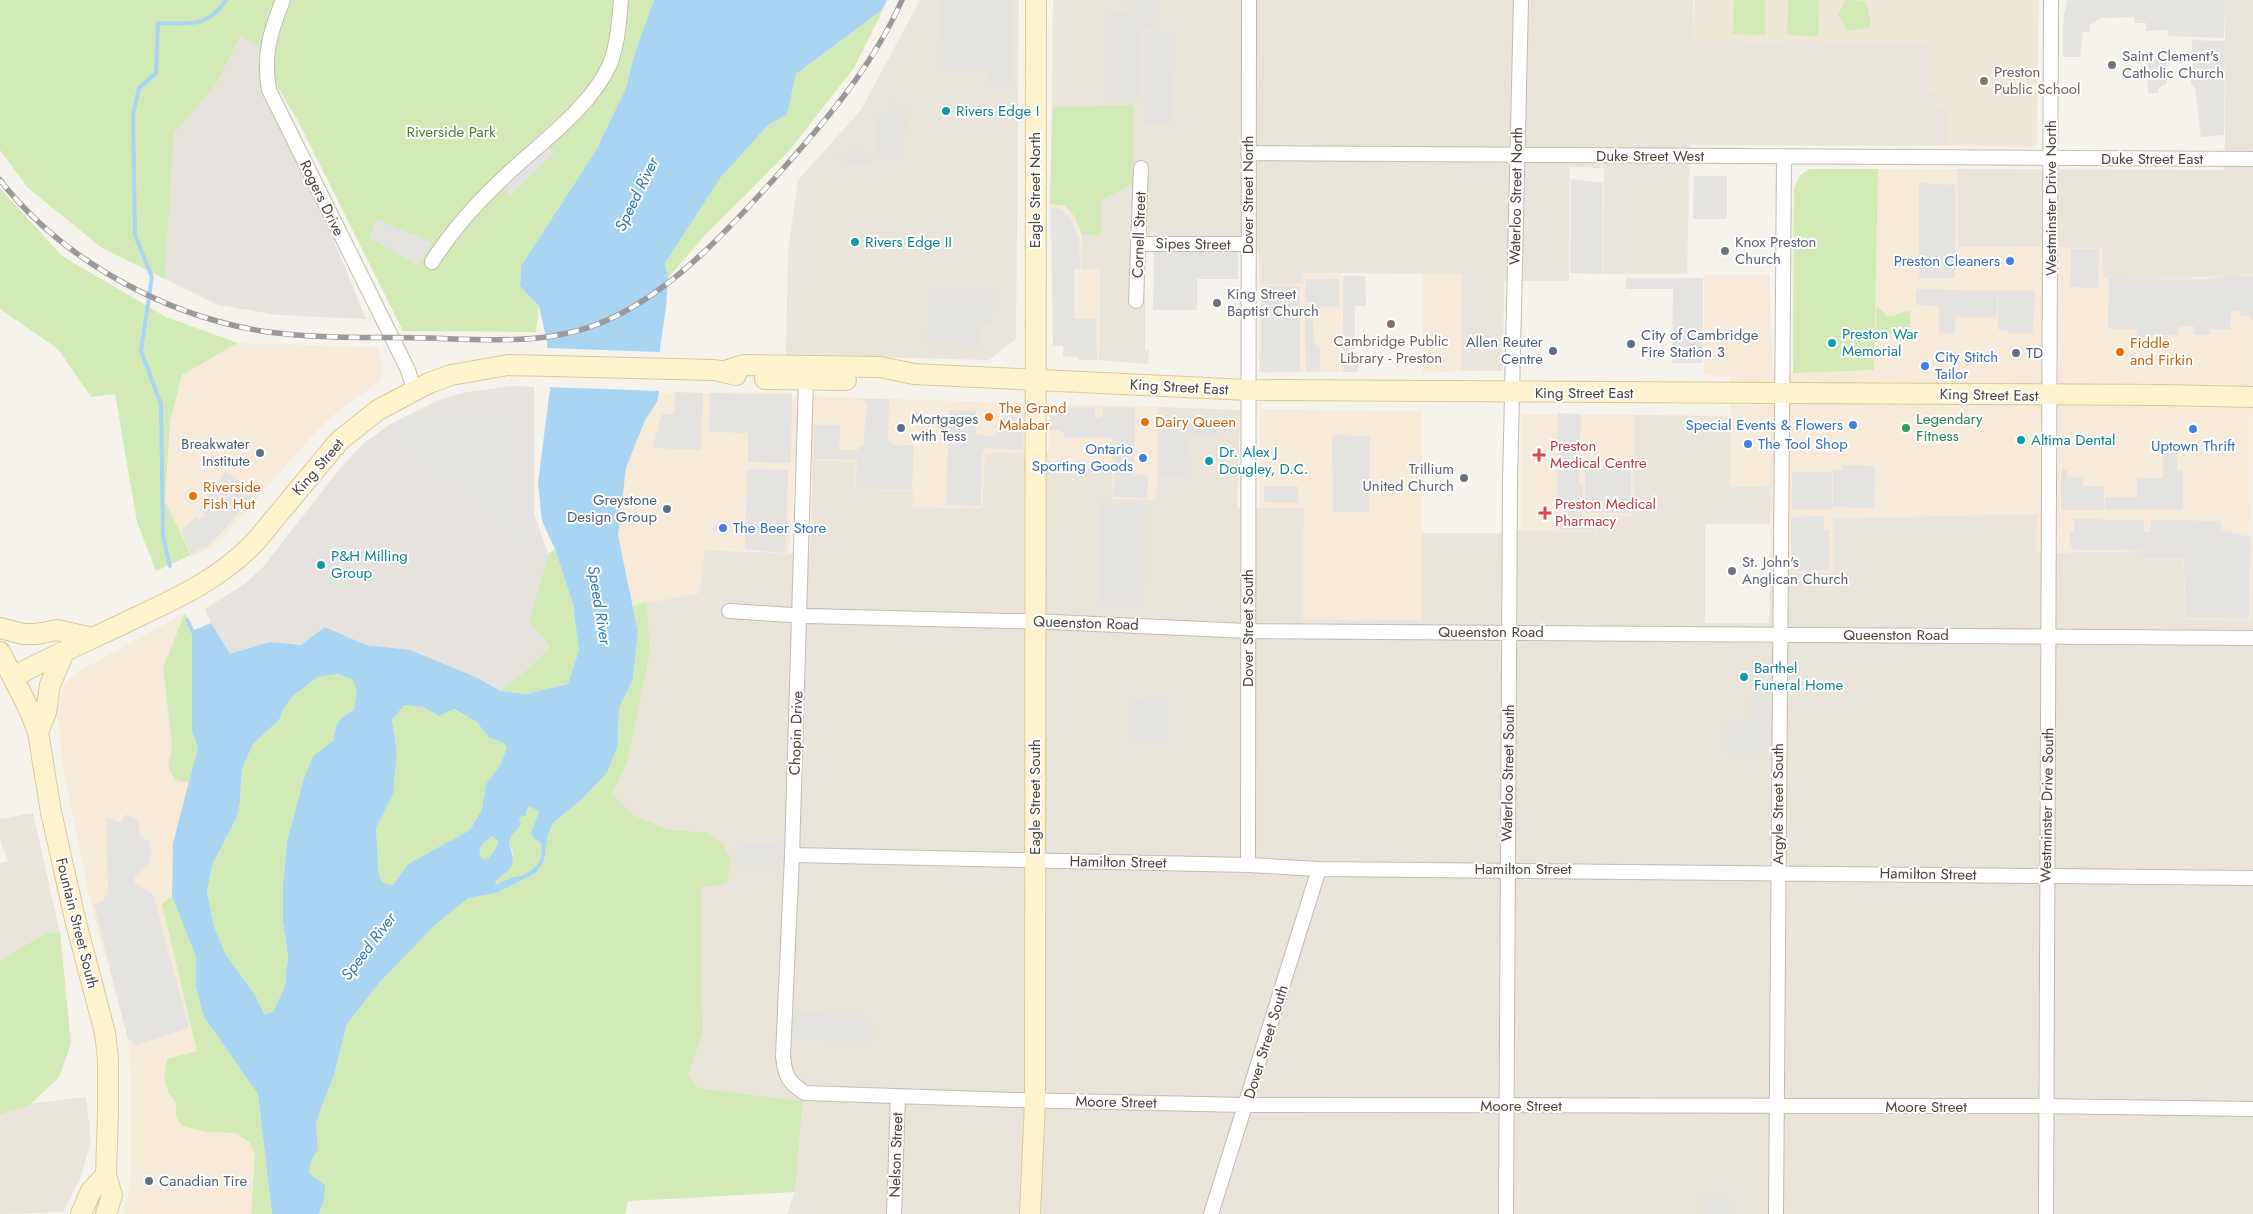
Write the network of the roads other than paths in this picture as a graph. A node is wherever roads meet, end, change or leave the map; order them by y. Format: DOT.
graph roads {
  1 [pos="283,0"];
  2 [pos="621,0"];
  3 [pos="1036,0"];
  4 [pos="1249,0"];
  5 [pos="1521,0"];
  6 [pos="2051,0"];
  7 [pos="1248,153"];
  8 [pos="1517,155"];
  9 [pos="1784,157"];
  10 [pos="2051,158"];
  11 [pos="2253,159"];
  12 [pos="1141,168"];
  13 [pos="1139,244"];
  14 [pos="1248,244"];
  15 [pos="432,262"];
  16 [pos="1136,301"];
  17 [pos="662,369"];
  18 [pos="724,371"];
  19 [pos="914,374"];
  20 [pos="806,380"];
  21 [pos="1036,380"];
  22 [pos="414,390"];
  23 [pos="1248,390"];
  24 [pos="1512,392"];
  25 [pos="1782,395"];
  26 [pos="2049,396"];
  27 [pos="2253,397"];
  28 [pos="729,611"];
  29 [pos="799,616"];
  30 [pos="1035,621"];
  31 [pos="0,628"];
  32 [pos="1247,631"];
  33 [pos="1509,632"];
  34 [pos="1779,635"];
  35 [pos="2049,636"];
  36 [pos="93,638"];
  37 [pos="2253,638"];
  38 [pos="0,652"];
  39 [pos="64,652"];
  40 [pos="13,677"];
  41 [pos="38,732"];
  42 [pos="792,855"];
  43 [pos="1035,860"];
  44 [pos="1248,865"];
  45 [pos="1319,869"];
  46 [pos="1507,869"];
  47 [pos="1777,872"];
  48 [pos="2046,876"];
  49 [pos="2253,878"];
  50 [pos="792,1084"];
  51 [pos="898,1097"];
  52 [pos="1035,1101"];
  53 [pos="1246,1105"];
  54 [pos="1508,1106"];
  55 [pos="2047,1106"];
  56 [pos="1778,1107"];
  57 [pos="2253,1109"];
  58 [pos="106,1175"];
  59 [pos="81,1214"];
  60 [pos="106,1214"];
  61 [pos="894,1214"];
  62 [pos="1030,1214"];
  63 [pos="1211,1214"];
  64 [pos="1506,1214"];
  65 [pos="1776,1214"];
  66 [pos="2046,1214"];
  1 -- 22 [label="street, Rogers Drive"];
  2 -- 15 [label="street"];
  3 -- 21 [label="main road, Eagle Street North"];
  4 -- 7 [label="street, Dover Street North"];
  5 -- 8 [label="street, Waterloo Street North"];
  6 -- 10 [label="street, Westminster Drive North"];
  7 -- 8 [label="street, Duke Street West"];
  7 -- 14 [label="street, Dover Street North"];
  8 -- 9 [label="street, Duke Street West"];
  8 -- 24 [label="street, Waterloo Street North"];
  9 -- 10 [label="street, Duke Street West"];
  9 -- 25 [label="street, Argyle Street South"];
  10 -- 11 [label="street, Duke Street East"];
  10 -- 26 [label="street, Westminster Drive North"];
  12 -- 13 [label="street, Cornell Street"];
  13 -- 14 [label="street, Sipes Street"];
  13 -- 16 [label="street, Cornell Street"];
  14 -- 23 [label="street, Dover Street North"];
  17 -- 18 [label="main road, King Street East"];
  17 -- 22 [label="main road, King Street"];
  18 -- 19 [label="main road, King Street East"];
  18 -- 20 [label="main road, King Street East"];
  19 -- 20 [label="main road, King Street East"];
  19 -- 21 [label="main road, King Street East"];
  20 -- 29 [label="street, Chopin Drive"];
  21 -- 23 [label="main road, King Street East"];
  21 -- 30 [label="main road, Eagle Street South"];
  22 -- 36 [label="main road, King Street"];
  23 -- 24 [label="main road, King Street East"];
  23 -- 32 [label="street, Dover Street South"];
  24 -- 25 [label="main road, King Street East"];
  24 -- 33 [label="street, Waterloo Street South"];
  25 -- 26 [label="main road, King Street East"];
  25 -- 34 [label="street, Argyle Street South"];
  26 -- 27 [label="main road, King Street East"];
  26 -- 35 [label="street, Westminster Drive South"];
  28 -- 29 [label="street, Queenston Road"];
  29 -- 30 [label="street, Queenston Road"];
  29 -- 42 [label="street, Chopin Drive"];
  30 -- 32 [label="street, Queenston Road"];
  30 -- 43 [label="main road, Eagle Street South"];
  31 -- 36 [label="main road"];
  32 -- 33 [label="street, Queenston Road"];
  32 -- 44 [label="street, Dover Street South"];
  33 -- 34 [label="street, Queenston Road"];
  33 -- 46 [label="street, Waterloo Street South"];
  34 -- 35 [label="street, Queenston Road"];
  34 -- 47 [label="street, Argyle Street South"];
  35 -- 37 [label="street, Queenston Road"];
  35 -- 48 [label="street, Westminster Drive South"];
  36 -- 39 [label="main road, King Street"];
  38 -- 40 [label="main road, Fountain Street South"];
  39 -- 40 [label="main road, King Street"];
  39 -- 41 [label="main road"];
  40 -- 41 [label="main road, Fountain Street South"];
  41 -- 58 [label="main road, Fountain Street South"];
  42 -- 43 [label="street, Hamilton Street"];
  42 -- 50 [label="street, Chopin Drive"];
  43 -- 44 [label="street, Hamilton Street"];
  43 -- 52 [label="main road, Eagle Street South"];
  44 -- 45 [label="street, Hamilton Street"];
  45 -- 46 [label="street, Hamilton Street"];
  45 -- 53 [label="street, Dover Street South"];
  46 -- 47 [label="street, Hamilton Street"];
  46 -- 54 [label="street, Waterloo Street South"];
  47 -- 48 [label="street, Hamilton Street"];
  47 -- 56 [label="street, Argyle Street South"];
  48 -- 49 [label="street, Hamilton Street"];
  48 -- 55 [label="street, Westminster Drive South"];
  50 -- 51 [label="street, Moore Street"];
  51 -- 52 [label="street, Moore Street"];
  51 -- 61 [label="street, Nelson Street"];
  52 -- 53 [label="street, Moore Street"];
  52 -- 62 [label="main road, Eagle Street South"];
  53 -- 54 [label="street, Moore Street"];
  53 -- 63 [label="street, Dover Street South"];
  54 -- 56 [label="street, Moore Street"];
  54 -- 64 [label="street, Waterloo Street South"];
  55 -- 56 [label="street, Moore Street"];
  55 -- 57 [label="street, Moore Street"];
  55 -- 66 [label="street, Westminster Drive South"];
  56 -- 65 [label="street, Argyle Street South"];
  58 -- 59 [label="main road"];
  58 -- 60 [label="main road, Fountain Street South"];
}
